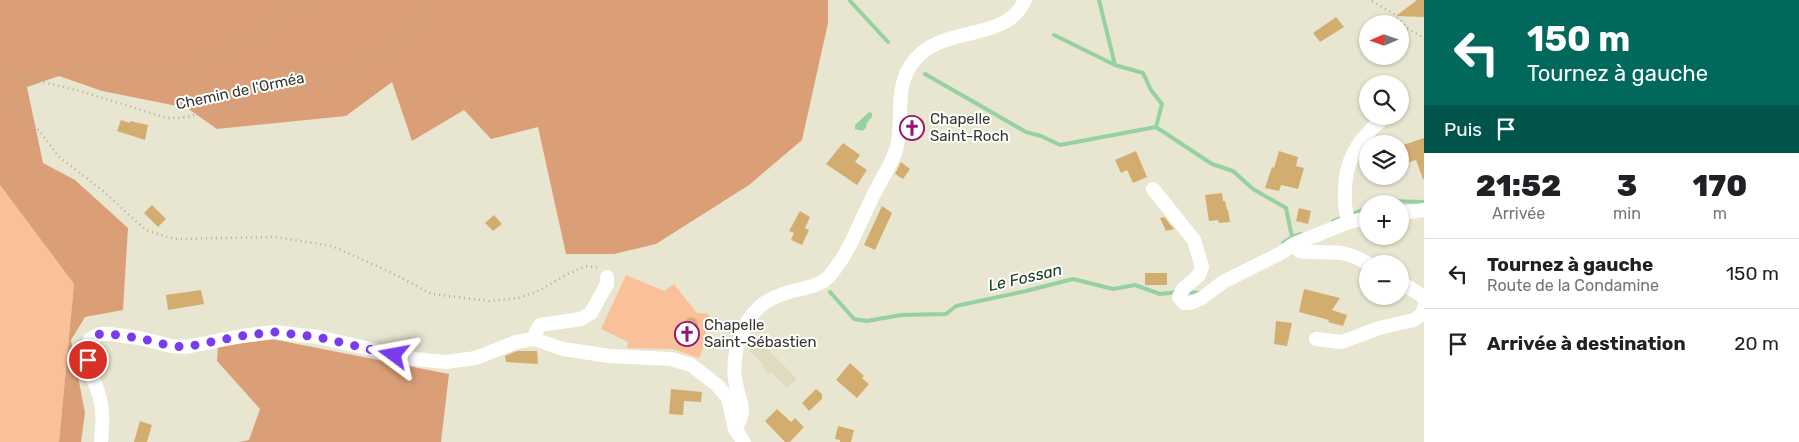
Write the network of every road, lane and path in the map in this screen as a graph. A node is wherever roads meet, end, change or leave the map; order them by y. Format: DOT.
graph roads {
  1 [pos="306,0"];
  2 [pos="429,0"];
  3 [pos="1024,0"];
  4 [pos="1372,1"];
  5 [pos="1424,38"];
  6 [pos="0,71"];
  7 [pos="12,75"];
  8 [pos="0,97"];
  9 [pos="1376,125"];
  10 [pos="1153,188"];
  11 [pos="1424,210"];
  12 [pos="1409,211"];
  13 [pos="1359,220"];
  14 [pos="1349,222"];
  15 [pos="1294,244"];
  16 [pos="1359,259"];
  17 [pos="608,277"];
  18 [pos="1409,288"];
  19 [pos="1424,299"];
  20 [pos="1424,308"];
  21 [pos="534,339"];
  22 [pos="1316,339"];
  23 [pos="734,429"];
  24 [pos="101,442"];
  25 [pos="744,442"];
  1 -- 7 [label="path"];
  2 -- 7 [label="path, Chemin de l'Orméa"];
  3 -- 23 [label="street"];
  4 -- 5 [label="path"];
  6 -- 7 [label="path, Chemin de l'Orméa"];
  8 -- 17 [label="path"];
  9 -- 14 [label="street"];
  10 -- 15 [label="street"];
  11 -- 12 [label="street"];
  13 -- 14 [label="street"];
  14 -- 15 [label="street"];
  15 -- 16 [label="street"];
  17 -- 21 [label="street"];
  18 -- 19 [label="street"];
  20 -- 22 [label="street"];
  21 -- 23 [label="street"];
  21 -- 24 [label="street"];
  23 -- 25 [label="street"];
}
